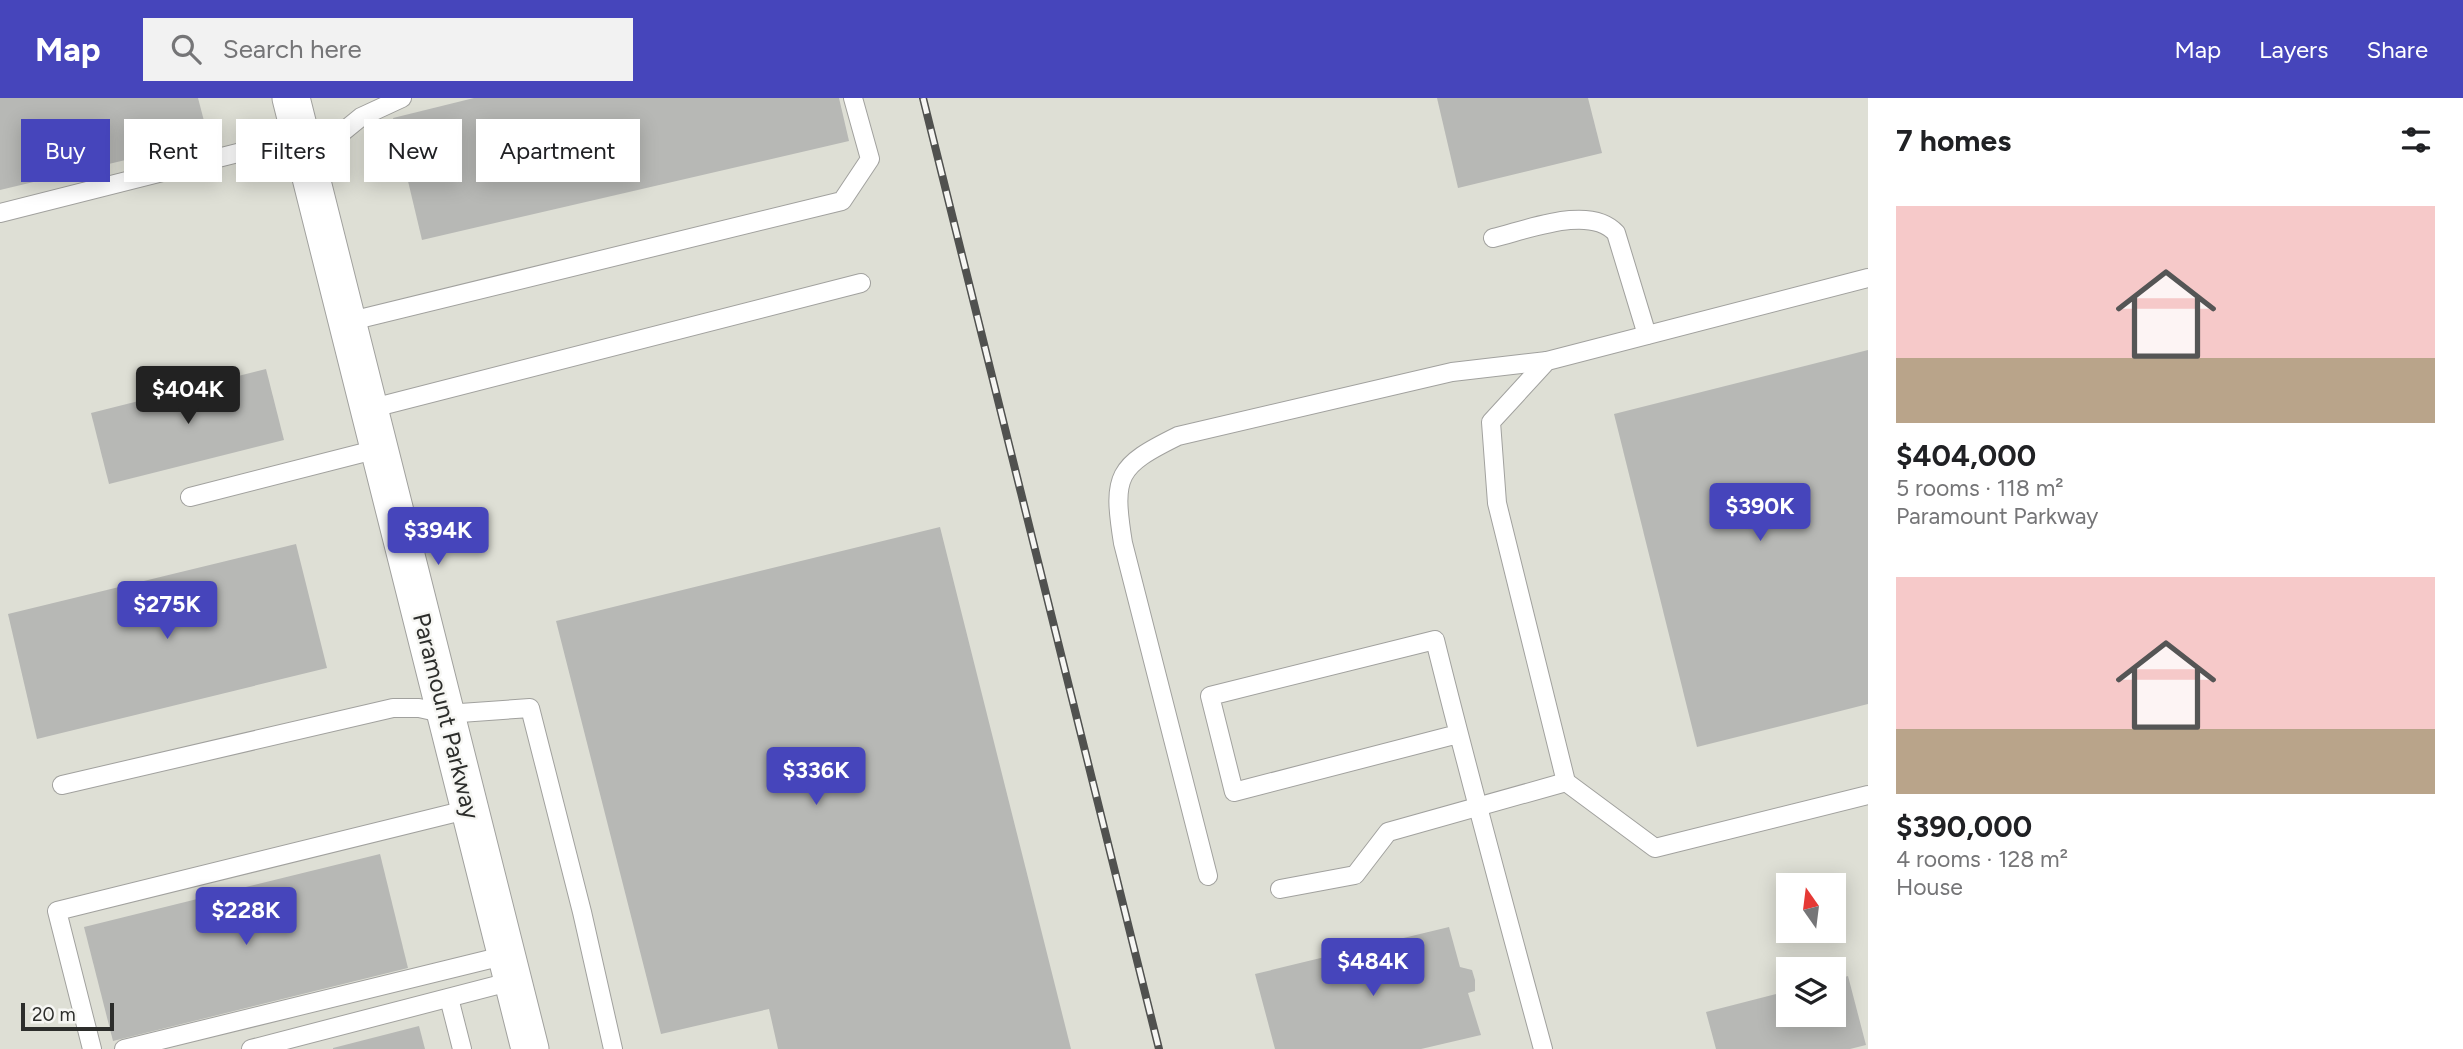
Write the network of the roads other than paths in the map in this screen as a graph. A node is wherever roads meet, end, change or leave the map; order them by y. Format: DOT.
graph roads {
  1 [pos="291,98"];
  2 [pos="402,98"];
  3 [pos="853,98"];
  4 [pos="296,119"];
  5 [pos="350,123"];
  6 [pos="236,163"];
  7 [pos="312,182"];
  8 [pos="0,213"];
  9 [pos="1493,238"];
  10 [pos="1868,278"];
  11 [pos="861,283"];
  12 [pos="346,322"];
  13 [pos="1647,335"];
  14 [pos="1547,361"];
  15 [pos="369,409"];
  16 [pos="379,449"];
  17 [pos="190,497"];
  18 [pos="446,713"];
  19 [pos="1458,734"];
  20 [pos="1566,782"];
  21 [pos="62,785"];
  22 [pos="1868,795"];
  23 [pos="1476,806"];
  24 [pos="470,809"];
  25 [pos="1208,876"];
  26 [pos="1280,889"];
  27 [pos="510,968"];
  28 [pos="449,998"];
  29 [pos="92,1049"];
  30 [pos="124,1049"];
  31 [pos="251,1049"];
  32 [pos="462,1049"];
  33 [pos="530,1049"];
  34 [pos="612,1049"];
  35 [pos="1544,1049"];
  1 -- 4 [label="street, Paramount Parkway"];
  2 -- 5 [label="lane"];
  3 -- 12 [label="lane"];
  6 -- 8 [label="lane"];
  7 -- 12 [label="street, Paramount Parkway"];
  9 -- 13 [label="lane"];
  10 -- 13 [label="lane"];
  11 -- 15 [label="lane"];
  12 -- 15 [label="street, Paramount Parkway"];
  13 -- 14 [label="lane"];
  14 -- 20 [label="lane"];
  14 -- 25 [label="lane"];
  15 -- 16 [label="street, Paramount Parkway"];
  16 -- 17 [label="lane"];
  16 -- 18 [label="street, Paramount Parkway"];
  18 -- 21 [label="lane"];
  18 -- 24 [label="street, Paramount Parkway"];
  18 -- 34 [label="lane"];
  19 -- 19 [label="lane"];
  19 -- 23 [label="lane"];
  20 -- 22 [label="lane"];
  20 -- 23 [label="lane"];
  23 -- 26 [label="lane"];
  23 -- 35 [label="lane"];
  24 -- 27 [label="street, Paramount Parkway"];
  24 -- 29 [label="lane"];
  27 -- 28 [label="lane"];
  27 -- 30 [label="lane"];
  27 -- 33 [label="street, Paramount Parkway"];
  28 -- 31 [label="lane"];
  28 -- 32 [label="lane"];
}
